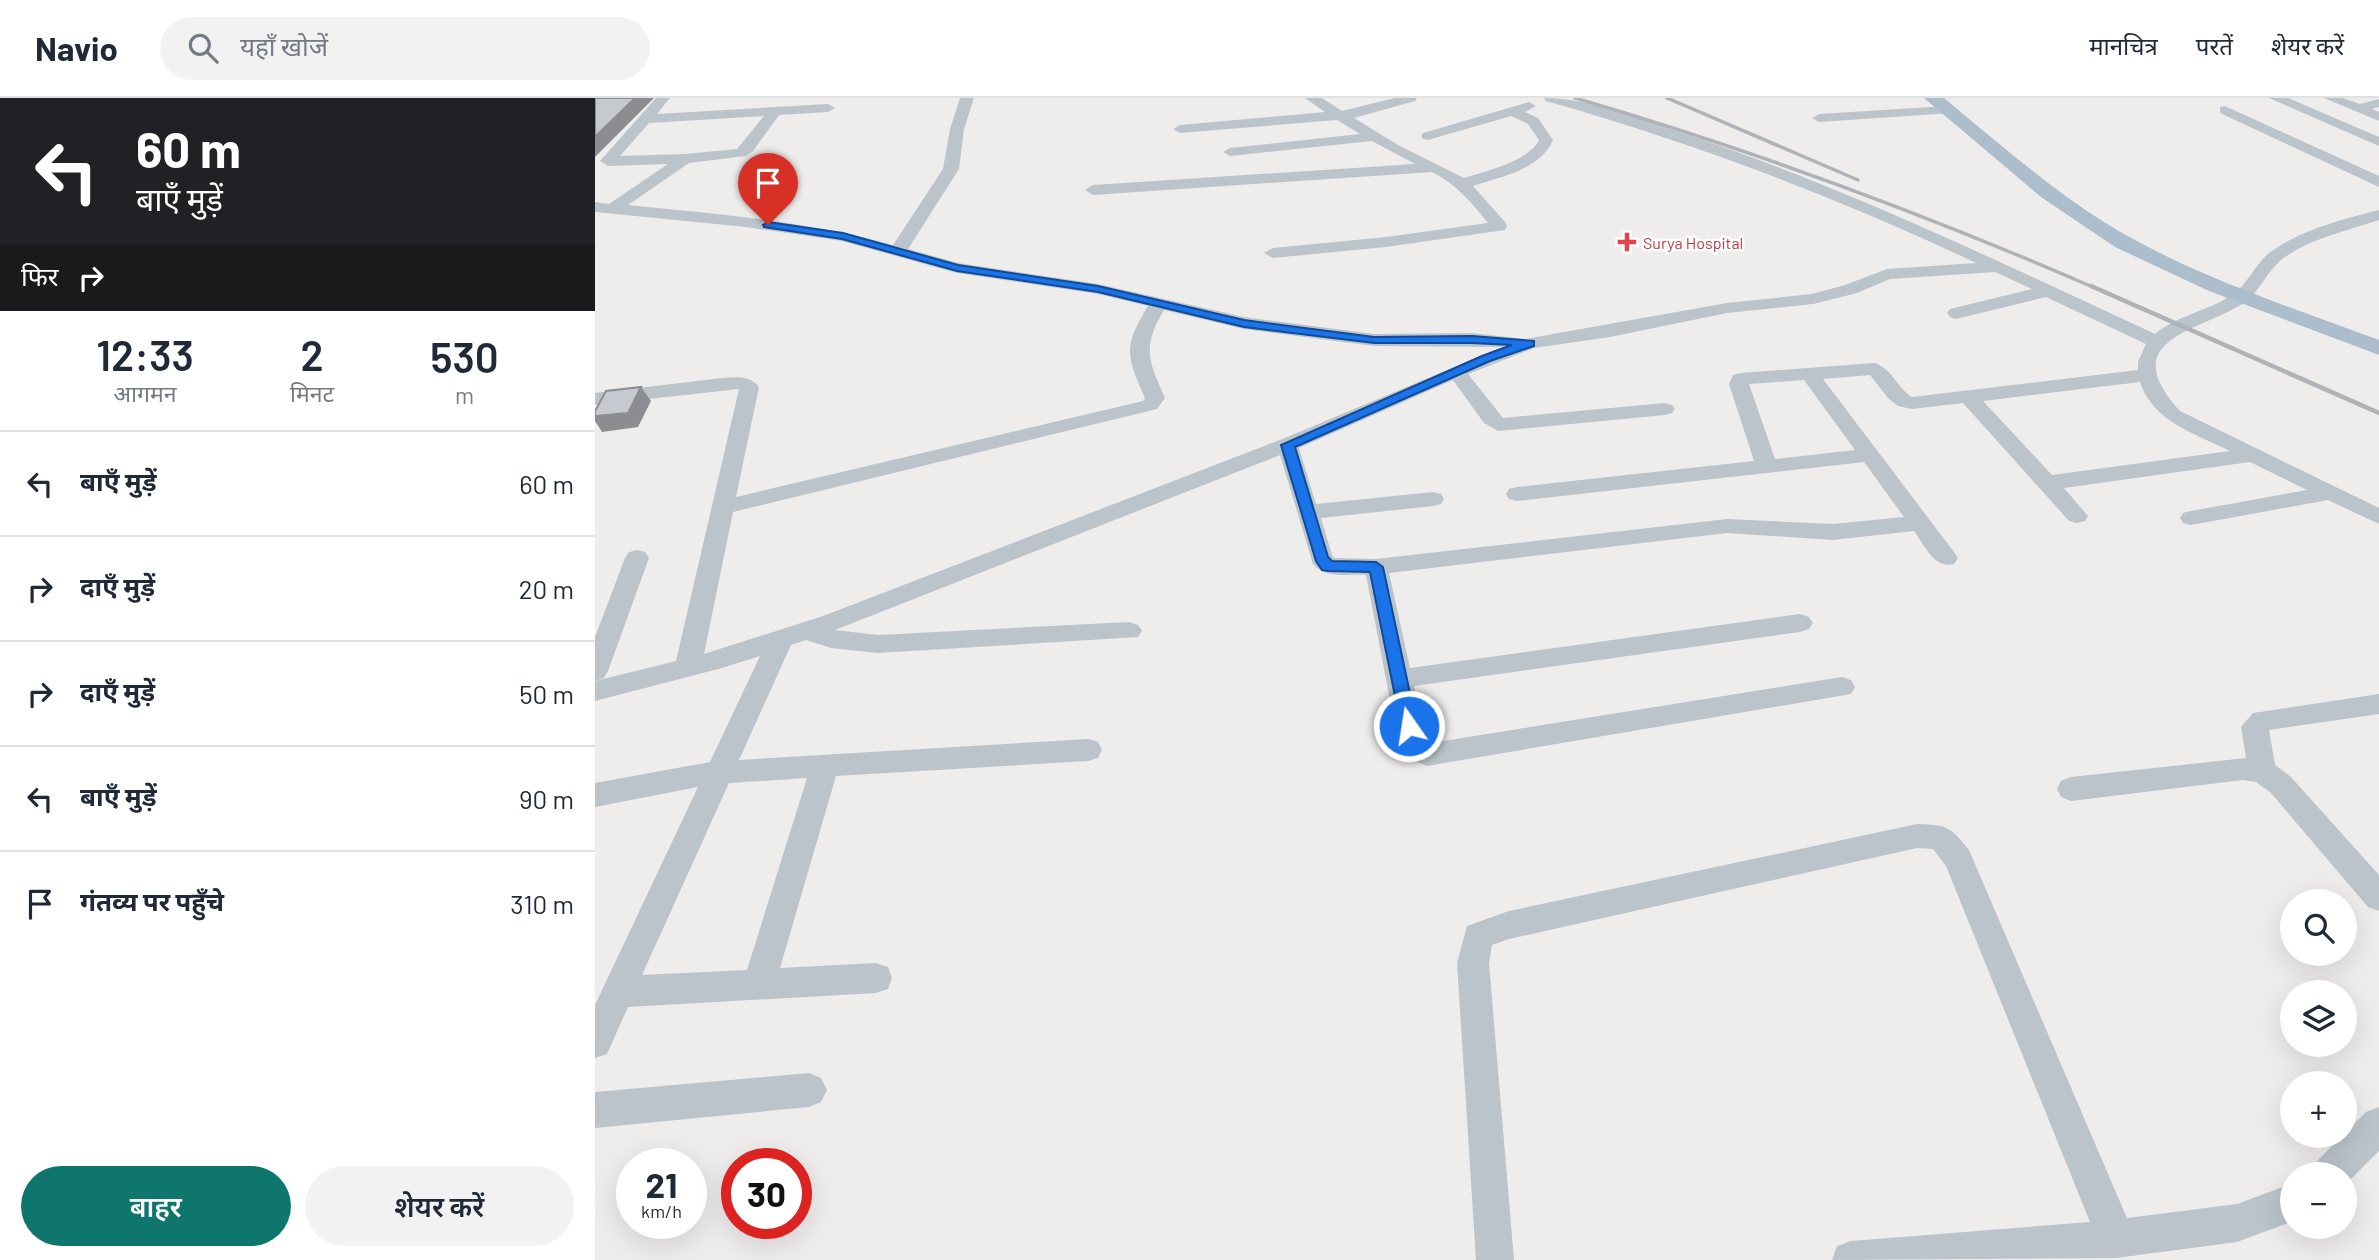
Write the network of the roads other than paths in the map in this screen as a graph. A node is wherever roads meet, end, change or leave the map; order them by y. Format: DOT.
graph roads {
  1 [pos="663,98"];
  2 [pos="721,98"];
  3 [pos="967,98"];
  4 [pos="1311,98"];
  5 [pos="1410,98"];
  6 [pos="1552,98"];
  7 [pos="2276,98"];
  8 [pos="2331,98"];
  9 [pos="2379,103"];
  10 [pos="1940,104"];
  11 [pos="828,108"];
  12 [pos="2359,109"];
  13 [pos="2225,110"];
  14 [pos="775,111"];
  15 [pos="1513,111"];
  16 [pos="707,115"];
  17 [pos="1340,115"];
  18 [pos="2379,117"];
  19 [pos="1819,118"];
  20 [pos="643,119"];
  21 [pos="1180,129"];
  22 [pos="1428,136"];
  23 [pos="1373,137"];
  24 [pos="2379,142"];
  25 [pos="1230,152"];
  26 [pos="685,159"];
  27 [pos="1433,168"];
  28 [pos="2379,183"];
  29 [pos="1462,184"];
  30 [pos="1093,190"];
  31 [pos="603,208"];
  32 [pos="2379,215"];
  33 [pos="897,252"];
  34 [pos="1273,253"];
  35 [pos="1994,267"];
  36 [pos="2047,291"];
  37 [pos="2242,296"];
  38 [pos="1160,302"];
  39 [pos="1956,313"];
  40 [pos="2157,342"];
  41 [pos="1530,343"];
  42 [pos="2379,348"];
  43 [pos="1457,372"];
  44 [pos="1808,372"];
  45 [pos="2146,375"];
  46 [pos="1968,397"];
  47 [pos="595,399"];
  48 [pos="1665,410"];
  49 [pos="1288,445"];
  50 [pos="1867,455"];
  51 [pos="2252,456"];
  52 [pos="1766,464"];
  53 [pos="2047,483"];
  54 [pos="2330,493"];
  55 [pos="1517,494"];
  56 [pos="1433,499"];
  57 [pos="723,508"];
  58 [pos="1308,512"];
  59 [pos="2077,516"];
  60 [pos="2379,517"];
  61 [pos="2191,518"];
  62 [pos="1919,523"];
  63 [pos="637,558"];
  64 [pos="1946,558"];
  65 [pos="1376,567"];
  66 [pos="1800,623"];
  67 [pos="1129,631"];
  68 [pos="794,635"];
  69 [pos="688,667"];
  70 [pos="595,671"];
  71 [pos="1398,680"];
  72 [pos="1842,687"];
  73 [pos="595,691"];
  74 [pos="2379,704"];
  75 [pos="1088,750"];
  76 [pos="825,766"];
  77 [pos="2262,771"];
  78 [pos="719,772"];
  79 [pos="2071,789"];
  80 [pos="595,795"];
  81 [pos="2379,897"];
  82 [pos="876,978"];
  83 [pos="759,985"];
  84 [pos="618,992"];
  85 [pos="595,1042"];
  86 [pos="809,1090"];
  87 [pos="595,1110"];
  88 [pos="2379,1125"];
  89 [pos="2342,1162"];
  90 [pos="2280,1207"];
  91 [pos="2116,1239"];
  92 [pos="1495,1260"];
  93 [pos="1851,1260"];
  1 -- 20 [label="street"];
  2 -- 16 [label="street"];
  3 -- 33 [label="street"];
  4 -- 17 [label="street"];
  5 -- 17 [label="street"];
  6 -- 15 [label="street"];
  6 -- 35 [label="street"];
  7 -- 24 [label="street"];
  8 -- 12 [label="street"];
  9 -- 12 [label="street"];
  10 -- 19 [label="street"];
  10 -- 37 [label="main road"];
  11 -- 14 [label="street"];
  12 -- 18 [label="street"];
  13 -- 28 [label="street"];
  14 -- 16 [label="street"];
  14 -- 26 [label="street"];
  15 -- 22 [label="street"];
  15 -- 29 [label="street"];
  16 -- 20 [label="street"];
  17 -- 21 [label="street"];
  17 -- 23 [label="street"];
  20 -- 26 [label="street"];
  23 -- 25 [label="street"];
  23 -- 27 [label="street"];
  26 -- 31 [label="street"];
  27 -- 29 [label="street"];
  27 -- 30 [label="street"];
  29 -- 34 [label="street"];
  31 -- 33 [label="street"];
  32 -- 37 [label="street"];
  33 -- 38 [label="street"];
  35 -- 36 [label="street"];
  35 -- 41 [label="street"];
  36 -- 39 [label="street"];
  36 -- 40 [label="street"];
  37 -- 40 [label="street"];
  37 -- 42 [label="main road"];
  38 -- 41 [label="street"];
  38 -- 57 [label="street"];
  40 -- 45 [label="street"];
  41 -- 43 [label="street"];
  43 -- 48 [label="street"];
  43 -- 49 [label="street"];
  44 -- 46 [label="street"];
  44 -- 50 [label="street"];
  44 -- 52 [label="street"];
  45 -- 46 [label="street"];
  45 -- 51 [label="street"];
  46 -- 53 [label="street"];
  47 -- 57 [label="street"];
  49 -- 58 [label="street"];
  49 -- 68 [label="street"];
  50 -- 52 [label="street"];
  50 -- 62 [label="street"];
  51 -- 53 [label="street"];
  51 -- 54 [label="street"];
  52 -- 55 [label="street"];
  53 -- 59 [label="street"];
  54 -- 60 [label="street"];
  54 -- 61 [label="street"];
  56 -- 58 [label="street"];
  57 -- 69 [label="street"];
  58 -- 65 [label="street"];
  62 -- 64 [label="street"];
  62 -- 65 [label="street"];
  63 -- 70 [label="street"];
  65 -- 71 [label="street"];
  66 -- 71 [label="street"];
  67 -- 68 [label="street"];
  68 -- 69 [label="street"];
  68 -- 78 [label="street"];
  69 -- 73 [label="street"];
  71 -- 72 [label="street"];
  74 -- 77 [label="street"];
  75 -- 76 [label="street"];
  76 -- 78 [label="street"];
  76 -- 83 [label="street"];
  77 -- 79 [label="street"];
  77 -- 81 [label="street"];
  78 -- 80 [label="street"];
  78 -- 84 [label="street"];
  82 -- 83 [label="street"];
  83 -- 84 [label="street"];
  84 -- 85 [label="street"];
  86 -- 87 [label="street"];
  88 -- 89 [label="street"];
  90 -- 91 [label="street"];
  91 -- 92 [label="street"];
  91 -- 93 [label="street"];
}
